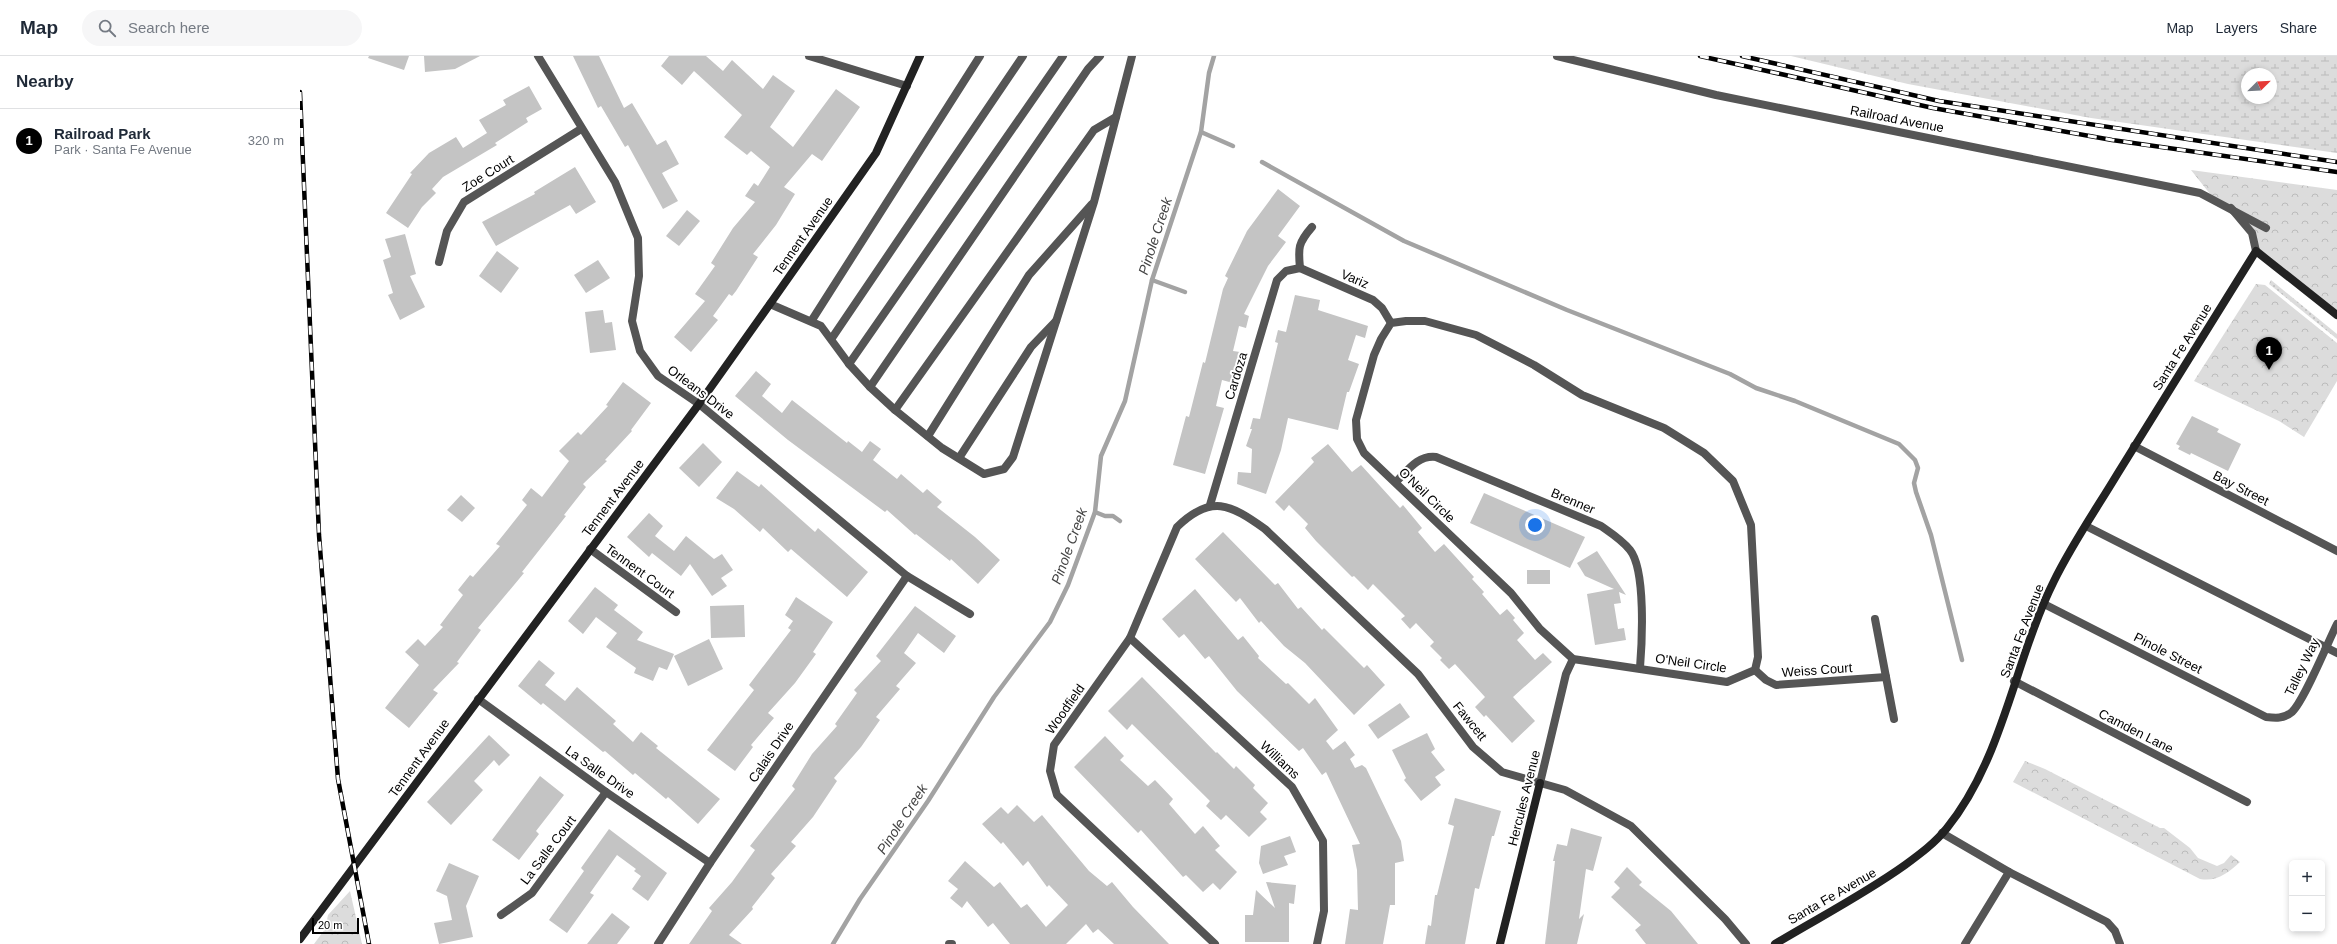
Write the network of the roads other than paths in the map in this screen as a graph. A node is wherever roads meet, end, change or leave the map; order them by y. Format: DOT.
graph roads {
  1 [pos="538,56"];
  2 [pos="809,56"];
  3 [pos="920,56"];
  4 [pos="980,56"];
  5 [pos="1023,56"];
  6 [pos="1063,56"];
  7 [pos="1100,56"];
  8 [pos="1132,56"];
  9 [pos="1557,56"];
  10 [pos="907,86"];
  11 [pos="1116,117"];
  12 [pos="581,129"];
  13 [pos="1094,202"];
  14 [pos="2231,208"];
  15 [pos="1312,227"];
  16 [pos="2266,228"];
  17 [pos="2256,251"];
  18 [pos="439,262"];
  19 [pos="1300,268"];
  20 [pos="770,304"];
  21 [pos="2337,315"];
  22 [pos="1058,319"];
  23 [pos="812,320"];
  24 [pos="1391,323"];
  25 [pos="832,338"];
  26 [pos="849,364"];
  27 [pos="870,388"];
  28 [pos="699,404"];
  29 [pos="895,410"];
  30 [pos="928,436"];
  31 [pos="2134,446"];
  32 [pos="959,458"];
  33 [pos="1396,482"];
  34 [pos="1210,505"];
  35 [pos="2086,526"];
  36 [pos="590,549"];
  37 [pos="2337,551"];
  38 [pos="907,576"];
  39 [pos="2044,604"];
  40 [pos="676,612"];
  41 [pos="970,614"];
  42 [pos="1875,619"];
  43 [pos="2337,624"];
  44 [pos="1130,638"];
  45 [pos="2325,647"];
  46 [pos="2337,654"];
  47 [pos="1573,659"];
  48 [pos="1640,668"];
  49 [pos="1755,670"];
  50 [pos="1886,677"];
  51 [pos="2014,681"];
  52 [pos="478,699"];
  53 [pos="2284,717"];
  54 [pos="1894,719"];
  55 [pos="1540,783"];
  56 [pos="606,792"];
  57 [pos="2247,802"];
  58 [pos="1942,833"];
  59 [pos="710,863"];
  60 [pos="2010,872"];
  61 [pos="501,915"];
  62 [pos="300,939"];
  63 [pos="658,944"];
  64 [pos="1215,944"];
  65 [pos="1317,944"];
  66 [pos="1500,944"];
  67 [pos="1746,944"];
  68 [pos="1774,944"];
  69 [pos="1966,944"];
  70 [pos="2120,944"];
  1 -- 12 [label="street, Orleans Drive"];
  2 -- 10 [label="street"];
  3 -- 10 [label="street, Tennent Avenue"];
  4 -- 23 [label="street"];
  5 -- 25 [label="street"];
  6 -- 26 [label="street"];
  7 -- 27 [label="street"];
  8 -- 11 [label="street"];
  9 -- 14 [label="street, Railroad Avenue"];
  10 -- 20 [label="street, Tennent Avenue"];
  11 -- 13 [label="street"];
  11 -- 29 [label="street"];
  12 -- 18 [label="street, Zoe Court"];
  12 -- 28 [label="street, Orleans Drive"];
  13 -- 22 [label="street"];
  13 -- 30 [label="street"];
  14 -- 16 [label="street, Railroad Avenue"];
  14 -- 17 [label="street, Railroad Avenue"];
  15 -- 19 [label="street"];
  17 -- 21 [label="street"];
  17 -- 31 [label="street, Santa Fe Avenue"];
  19 -- 24 [label="street, Variz"];
  19 -- 34 [label="street, Cardoza"];
  20 -- 23 [label="street"];
  20 -- 28 [label="street, Tennent Avenue"];
  22 -- 32 [label="street"];
  22 -- 32 [label="street"];
  23 -- 25 [label="street"];
  24 -- 33 [label="street, O'Neil Circle"];
  24 -- 49 [label="street"];
  25 -- 26 [label="street"];
  26 -- 27 [label="street"];
  27 -- 29 [label="street"];
  28 -- 36 [label="street, Tennent Avenue"];
  28 -- 38 [label="street, Orleans Drive"];
  29 -- 30 [label="street"];
  30 -- 32 [label="street"];
  31 -- 35 [label="street, Santa Fe Avenue"];
  31 -- 37 [label="street, Bay Street"];
  33 -- 47 [label="street, O'Neil Circle"];
  33 -- 48 [label="street, Brenner"];
  34 -- 44 [label="street, Woodfield"];
  34 -- 55 [label="street, Fawcett"];
  35 -- 39 [label="street, Santa Fe Avenue"];
  35 -- 45 [label="street"];
  36 -- 40 [label="street, Tennent Court"];
  36 -- 52 [label="street, Tennent Avenue"];
  38 -- 41 [label="street, Orleans Drive"];
  38 -- 59 [label="street, Calais Drive"];
  39 -- 51 [label="street, Santa Fe Avenue"];
  39 -- 53 [label="street, Pinole Street"];
  42 -- 50 [label="street"];
  43 -- 45 [label="street, Talley Way"];
  44 -- 64 [label="street, Woodfield"];
  44 -- 65 [label="street, Williams"];
  45 -- 46 [label="street"];
  45 -- 53 [label="street, Talley Way"];
  47 -- 48 [label="street, O'Neil Circle"];
  47 -- 55 [label="street, Hercules Avenue"];
  48 -- 49 [label="street, O'Neil Circle"];
  49 -- 50 [label="street, Weiss Court"];
  50 -- 54 [label="street"];
  51 -- 57 [label="street, Camden Lane"];
  51 -- 58 [label="street, Santa Fe Avenue"];
  52 -- 56 [label="street, La Salle Drive"];
  52 -- 62 [label="street, Tennent Avenue"];
  55 -- 66 [label="street, Hercules Avenue"];
  55 -- 67 [label="street, Fawcett"];
  56 -- 59 [label="street, La Salle Drive"];
  56 -- 61 [label="street, La Salle Court"];
  58 -- 60 [label="street"];
  58 -- 68 [label="street, Santa Fe Avenue"];
  59 -- 63 [label="street, Calais Drive"];
  60 -- 69 [label="street"];
  60 -- 70 [label="street"];
}
